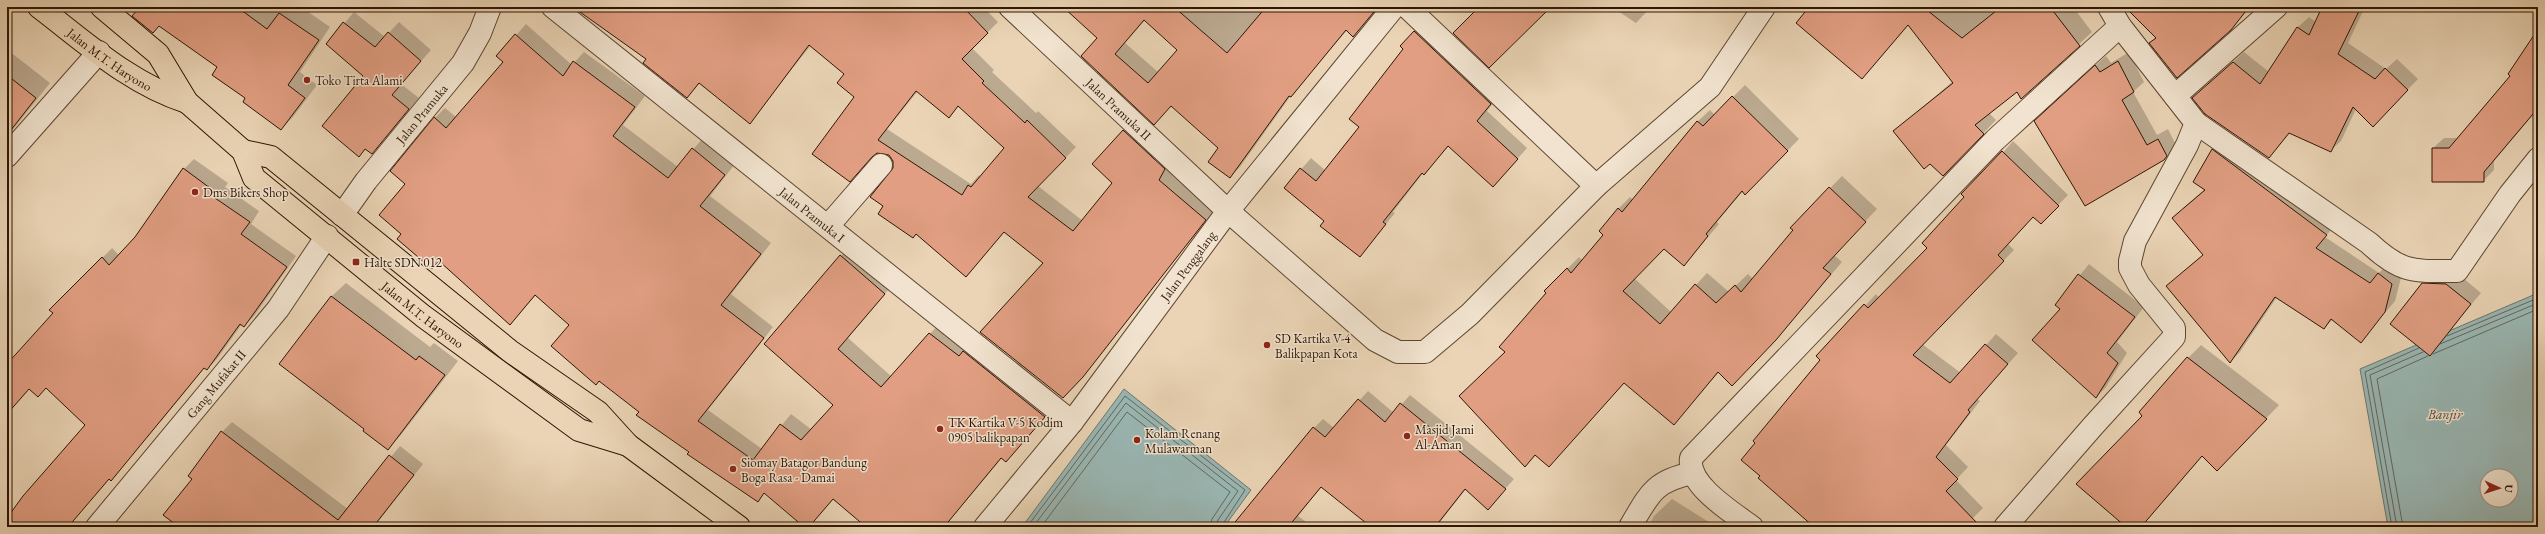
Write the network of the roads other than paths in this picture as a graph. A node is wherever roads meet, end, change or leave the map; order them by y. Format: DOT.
graph roads {
  1 [pos="39,7"];
  2 [pos="102,7"];
  3 [pos="490,7"];
  4 [pos="553,7"];
  5 [pos="1010,7"];
  6 [pos="1394,7"];
  7 [pos="1407,7"];
  8 [pos="2109,7"];
  9 [pos="2276,7"];
  10 [pos="1760,9"];
  11 [pos="2120,26"];
  12 [pos="99,52"];
  13 [pos="2176,96"];
  14 [pos="187,102"];
  15 [pos="2196,123"];
  16 [pos="243,152"];
  17 [pos="7,156"];
  18 [pos="2538,159"];
  19 [pos="881,165"];
  20 [pos="1596,186"];
  21 [pos="1228,211"];
  22 [pos="342,215"];
  23 [pos="828,226"];
  24 [pos="327,236"];
  25 [pos="1072,422"];
  26 [pos="628,445"];
  27 [pos="1693,473"];
  28 [pos="97,527"];
  29 [pos="739,527"];
  30 [pos="985,527"];
  31 [pos="1630,527"];
  32 [pos="1752,527"];
  33 [pos="2005,527"];
  1 -- 12 [label="main road, Jalan M.T. Haryono"];
  2 -- 14 [label="main road, Jalan M.T. Haryono"];
  3 -- 22 [label="street, Jalan Pramuka"];
  4 -- 23 [label="street, Jalan Pramuka I"];
  5 -- 21 [label="street, Jalan Pramuka II"];
  6 -- 21 [label="street, Jalan Penggalang"];
  7 -- 20 [label="street"];
  8 -- 11 [label="street"];
  9 -- 13 [label="street"];
  10 -- 20 [label="street, Jalan Pramuka II"];
  11 -- 13 [label="street"];
  11 -- 27 [label="street"];
  12 -- 14 [label="main road, Jalan M.T. Haryono"];
  12 -- 17 [label="street"];
  13 -- 15 [label="street"];
  14 -- 16 [label="main road, Jalan M.T. Haryono"];
  15 -- 18 [label="street"];
  15 -- 33 [label="street"];
  16 -- 22 [label="main road, Jalan M.T. Haryono"];
  16 -- 24 [label="main road, Jalan M.T. Haryono"];
  19 -- 23 [label="street"];
  20 -- 21 [label="street, Jalan Pramuka II"];
  21 -- 25 [label="street, Jalan Penggalang"];
  22 -- 26 [label="main road, Jalan M.T. Haryono"];
  23 -- 25 [label="street, Jalan Pramuka I"];
  24 -- 26 [label="main road, Jalan M.T. Haryono"];
  24 -- 28 [label="street, Gang Mufakat II"];
  25 -- 30 [label="street, Jalan Penggalang"];
  26 -- 29 [label="main road, Jalan M.T. Haryono"];
  27 -- 31 [label="street"];
  27 -- 32 [label="street"];
}
